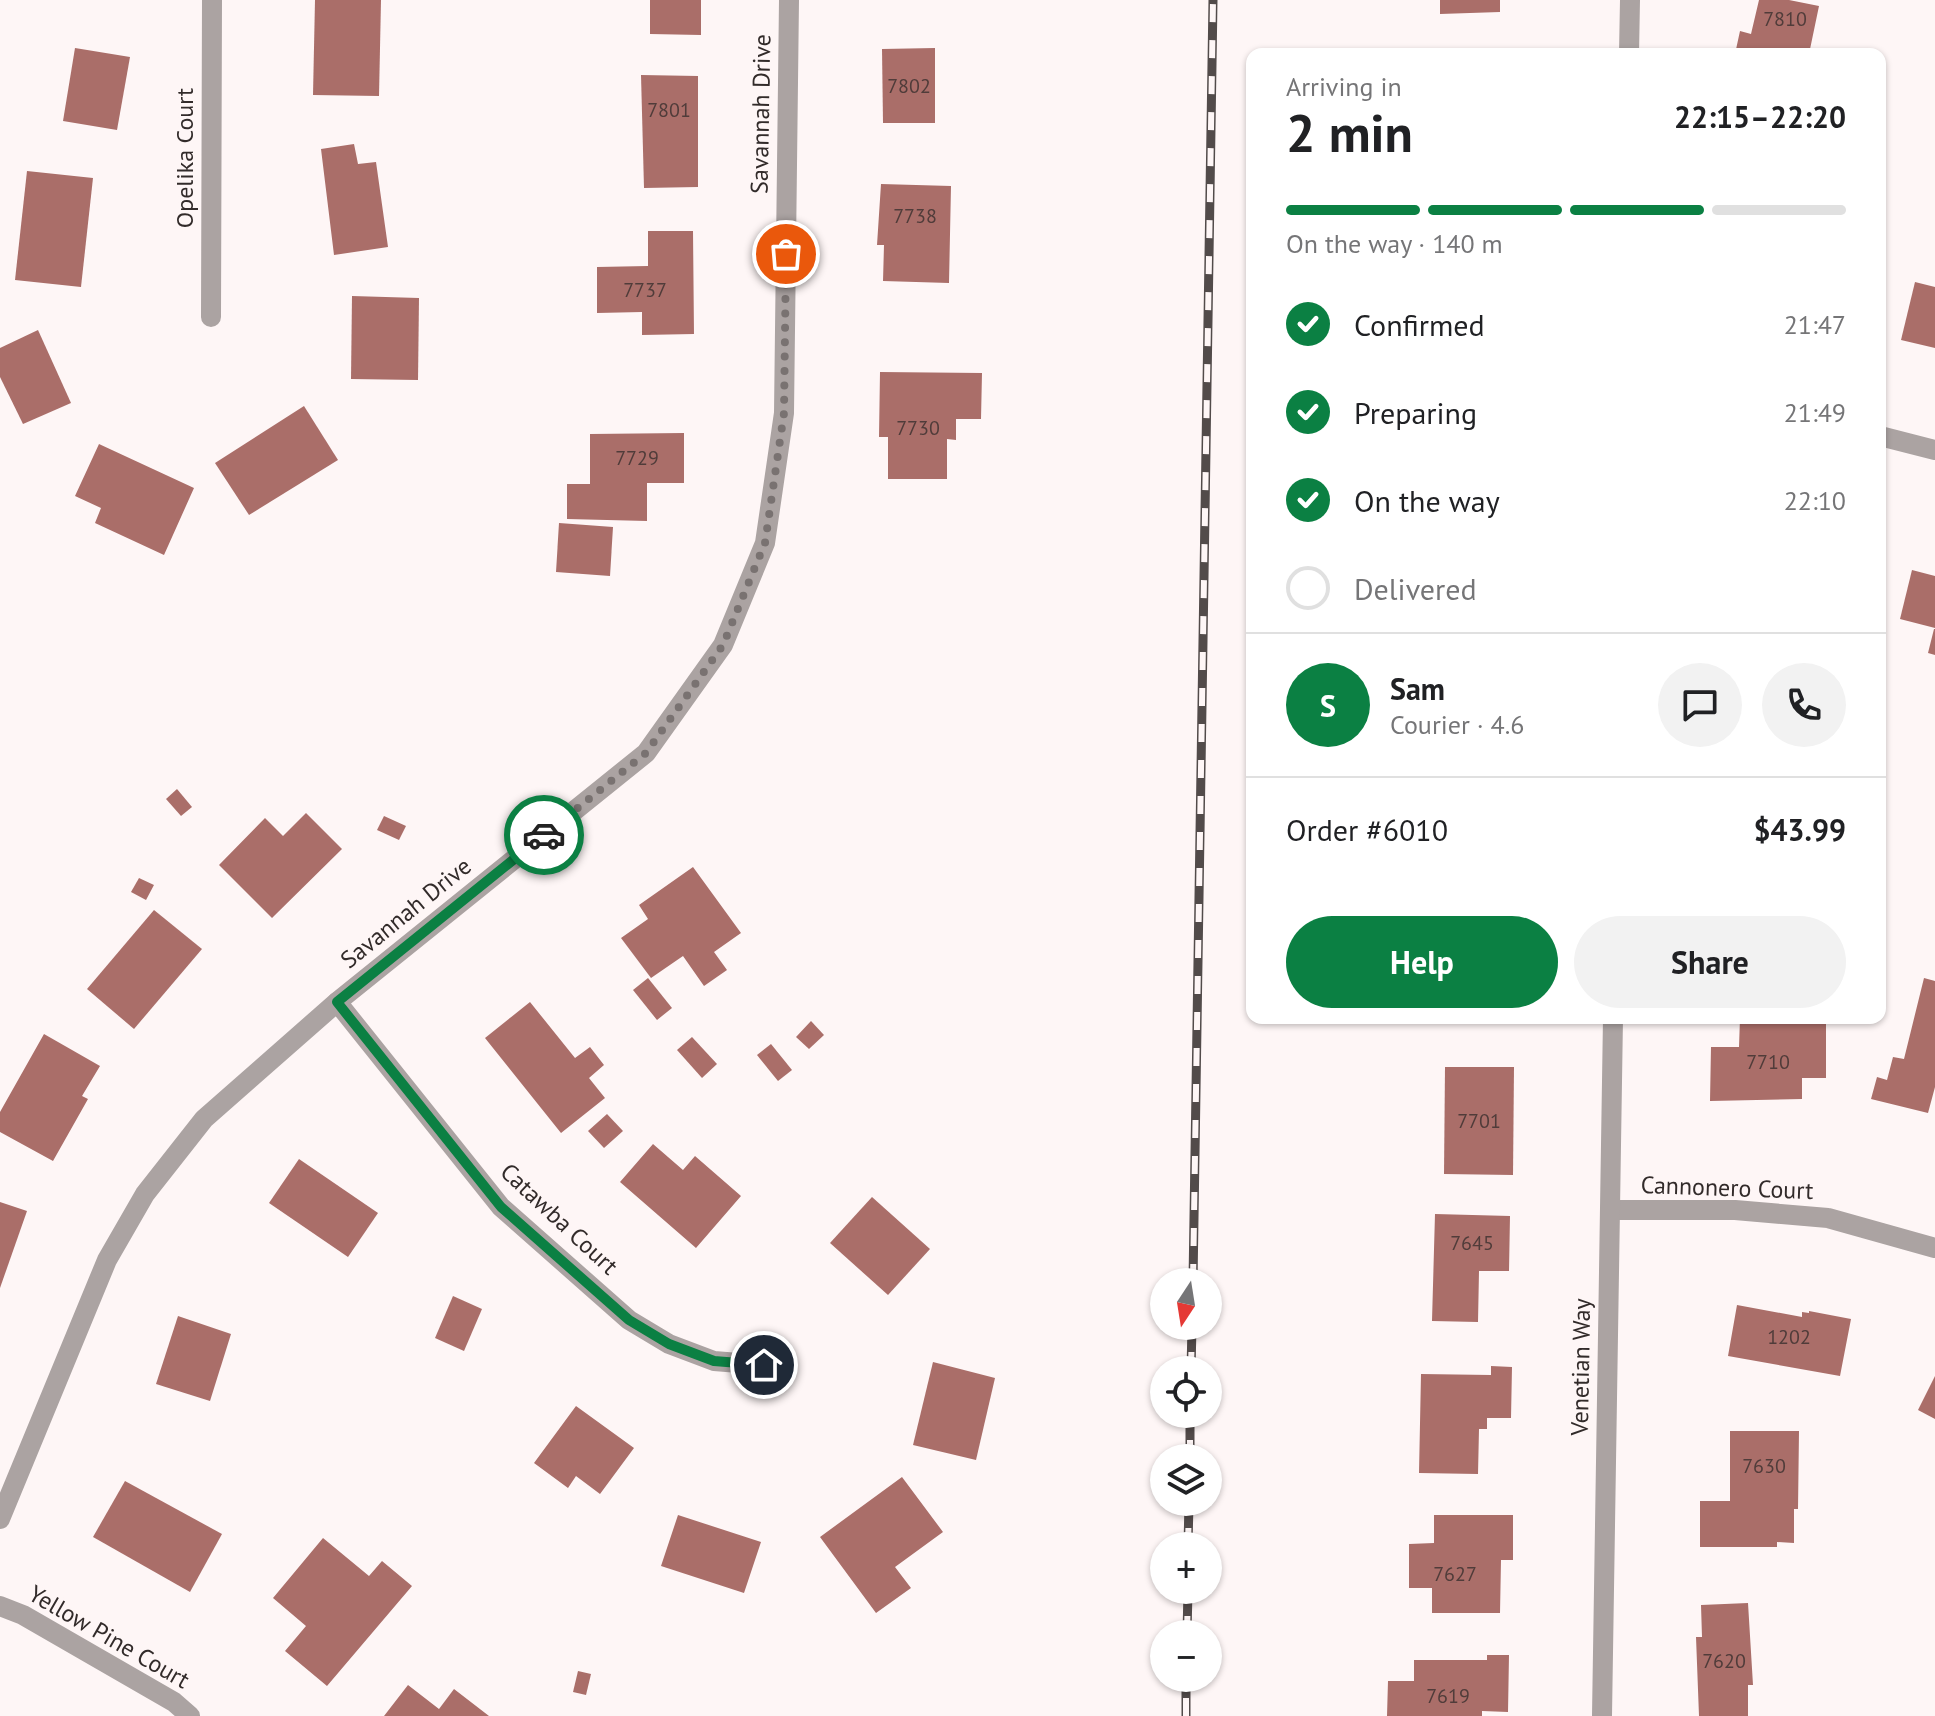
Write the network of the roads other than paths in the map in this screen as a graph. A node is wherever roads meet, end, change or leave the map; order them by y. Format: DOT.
graph roads {
  1 [pos="212,0"];
  2 [pos="789,0"];
  3 [pos="1630,0"];
  4 [pos="1629,48"];
  5 [pos="211,317"];
  6 [pos="1886,438"];
  7 [pos="1935,450"];
  8 [pos="337,1002"];
  9 [pos="1613,1024"];
  10 [pos="1610,1210"];
  11 [pos="1935,1248"];
  12 [pos="764,1365"];
  13 [pos="0,1519"];
  14 [pos="0,1606"];
  15 [pos="190,1716"];
  16 [pos="1602,1716"];
  1 -- 5 [label="street, Opelika Court"];
  2 -- 8 [label="street, Savannah Drive"];
  3 -- 4 [label="street"];
  6 -- 7 [label="street"];
  8 -- 12 [label="street, Catawba Court"];
  8 -- 13 [label="street, Savannah Drive"];
  9 -- 10 [label="street, Venetian Way"];
  10 -- 11 [label="street, Cannonero Court"];
  10 -- 16 [label="street, Venetian Way"];
  14 -- 15 [label="street, Yellow Pine Court"];
}
